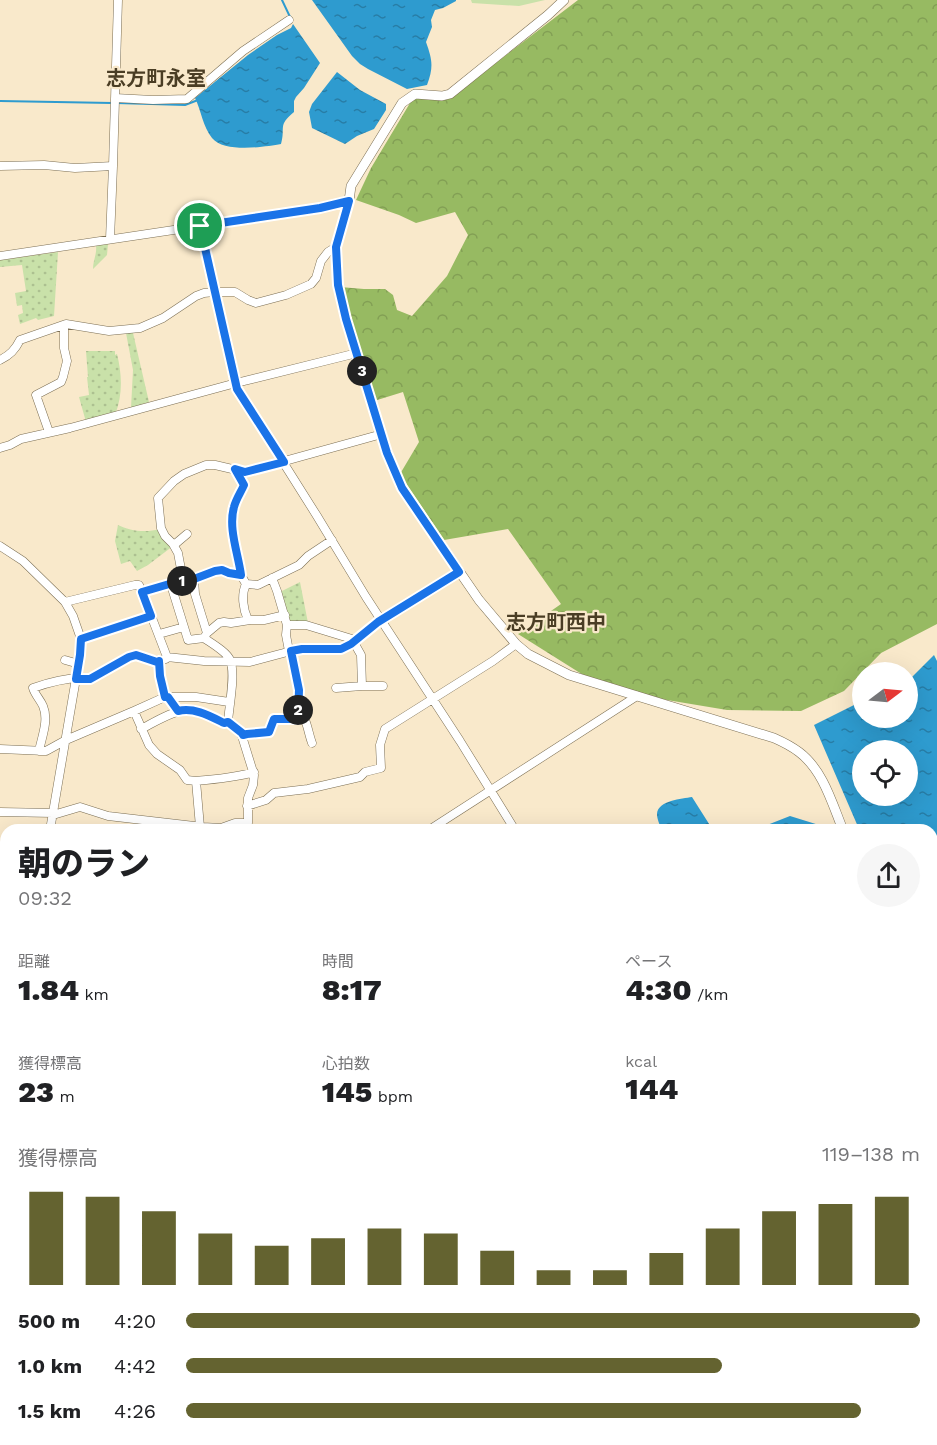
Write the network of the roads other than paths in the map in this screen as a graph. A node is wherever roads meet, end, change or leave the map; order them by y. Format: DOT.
graph roads {
  1 [pos="118,0"];
  2 [pos="564,0"];
  3 [pos="289,20"];
  4 [pos="115,99"];
  5 [pos="0,166"];
  6 [pos="113,166"];
  7 [pos="349,201"];
  8 [pos="200,226"];
  9 [pos="110,239"];
  10 [pos="336,247"];
  11 [pos="0,256"];
  12 [pos="214,292"];
  13 [pos="64,325"];
  14 [pos="357,353"];
  15 [pos="0,360"];
  16 [pos="236,383"];
  17 [pos="49,432"];
  18 [pos="382,434"];
  19 [pos="0,448"];
  20 [pos="284,462"];
  21 [pos="235,469"];
  22 [pos="187,534"];
  23 [pos="332,540"];
  24 [pos="174,545"];
  25 [pos="0,546"];
  26 [pos="459,572"];
  27 [pos="241,575"];
  28 [pos="272,578"];
  29 [pos="194,579"];
  30 [pos="183,580"];
  31 [pos="246,584"];
  32 [pos="171,585"];
  33 [pos="142,592"];
  34 [pos="65,602"];
  35 [pos="285,615"];
  36 [pos="151,616"];
  37 [pos="248,620"];
  38 [pos="382,620"];
  39 [pos="287,625"];
  40 [pos="184,627"];
  41 [pos="159,634"];
  42 [pos="206,635"];
  43 [pos="81,639"];
  44 [pos="354,642"];
  45 [pos="516,644"];
  46 [pos="290,651"];
  47 [pos="163,659"];
  48 [pos="65,660"];
  49 [pos="231,661"];
  50 [pos="79,663"];
  51 [pos="76,679"];
  52 [pos="362,686"];
  53 [pos="382,686"];
  54 [pos="336,688"];
  55 [pos="637,696"];
  56 [pos="166,697"];
  57 [pos="432,699"];
  58 [pos="229,702"];
  59 [pos="134,711"];
  60 [pos="178,711"];
  61 [pos="298,719"];
  62 [pos="228,722"];
  63 [pos="141,729"];
  64 [pos="243,735"];
  65 [pos="66,740"];
  66 [pos="312,743"];
  67 [pos="0,749"];
  68 [pos="39,751"];
  69 [pos="254,772"];
  70 [pos="196,781"];
  71 [pos="491,790"];
  72 [pos="247,806"];
  73 [pos="0,812"];
  74 [pos="53,814"];
  75 [pos="51,824"];
  76 [pos="178,824"];
  77 [pos="200,824"];
  78 [pos="233,824"];
  79 [pos="438,824"];
  80 [pos="511,824"];
  81 [pos="841,824"];
  82 [pos="0,1195"];
  83 [pos="0,1208"];
  1 -- 4 [label="street"];
  2 -- 7 [label="street"];
  3 -- 4 [label="street"];
  4 -- 6 [label="street"];
  5 -- 6 [label="street"];
  6 -- 9 [label="street"];
  7 -- 8 [label="street"];
  7 -- 10 [label="street"];
  8 -- 9 [label="street"];
  8 -- 12 [label="street"];
  9 -- 11 [label="street"];
  10 -- 12 [label="street"];
  10 -- 14 [label="street"];
  12 -- 13 [label="street"];
  12 -- 16 [label="street"];
  13 -- 15 [label="street"];
  13 -- 17 [label="street"];
  14 -- 16 [label="street"];
  14 -- 18 [label="street"];
  16 -- 17 [label="street"];
  16 -- 20 [label="street"];
  17 -- 19 [label="street"];
  18 -- 20 [label="street"];
  18 -- 26 [label="street"];
  20 -- 21 [label="street"];
  20 -- 23 [label="street"];
  21 -- 24 [label="street"];
  21 -- 27 [label="street"];
  22 -- 24 [label="street"];
  23 -- 28 [label="street"];
  23 -- 38 [label="street"];
  24 -- 30 [label="street"];
  25 -- 34 [label="street"];
  26 -- 38 [label="street"];
  26 -- 45 [label="street"];
  27 -- 29 [label="street"];
  27 -- 31 [label="street"];
  28 -- 31 [label="street"];
  28 -- 35 [label="street"];
  29 -- 30 [label="street"];
  29 -- 42 [label="street"];
  30 -- 32 [label="street"];
  31 -- 37 [label="street"];
  32 -- 33 [label="street"];
  32 -- 40 [label="street"];
  33 -- 34 [label="street"];
  33 -- 36 [label="street"];
  34 -- 43 [label="street"];
  35 -- 37 [label="street"];
  35 -- 39 [label="street"];
  36 -- 41 [label="street"];
  36 -- 43 [label="street"];
  37 -- 42 [label="street"];
  38 -- 44 [label="street"];
  38 -- 57 [label="street"];
  39 -- 44 [label="street"];
  39 -- 46 [label="street"];
  40 -- 41 [label="street"];
  40 -- 42 [label="street"];
  41 -- 47 [label="street"];
  42 -- 49 [label="street"];
  43 -- 50 [label="street"];
  44 -- 46 [label="street"];
  44 -- 52 [label="street"];
  45 -- 55 [label="street"];
  45 -- 57 [label="street"];
  46 -- 49 [label="street"];
  46 -- 61 [label="street"];
  47 -- 49 [label="street"];
  47 -- 51 [label="street"];
  47 -- 56 [label="street"];
  48 -- 50 [label="street"];
  49 -- 58 [label="street"];
  50 -- 51 [label="street"];
  51 -- 65 [label="street"];
  51 -- 68 [label="street"];
  52 -- 53 [label="street"];
  52 -- 54 [label="street"];
  55 -- 71 [label="street"];
  55 -- 81 [label="street"];
  56 -- 58 [label="street"];
  56 -- 59 [label="street"];
  56 -- 60 [label="street"];
  57 -- 71 [label="street"];
  57 -- 72 [label="street"];
  58 -- 62 [label="street"];
  59 -- 63 [label="street"];
  59 -- 65 [label="street"];
  60 -- 62 [label="street"];
  60 -- 63 [label="street"];
  61 -- 64 [label="street"];
  61 -- 66 [label="street"];
  62 -- 64 [label="street"];
  63 -- 70 [label="street"];
  64 -- 69 [label="street"];
  65 -- 68 [label="street"];
  65 -- 74 [label="street"];
  67 -- 68 [label="street"];
  69 -- 70 [label="street"];
  69 -- 72 [label="street"];
  70 -- 77 [label="street"];
  71 -- 79 [label="street"];
  71 -- 80 [label="street"];
  72 -- 78 [label="street"];
  73 -- 74 [label="street"];
  74 -- 75 [label="street"];
  74 -- 76 [label="street"];
  82 -- 83 [label="street"];
}
